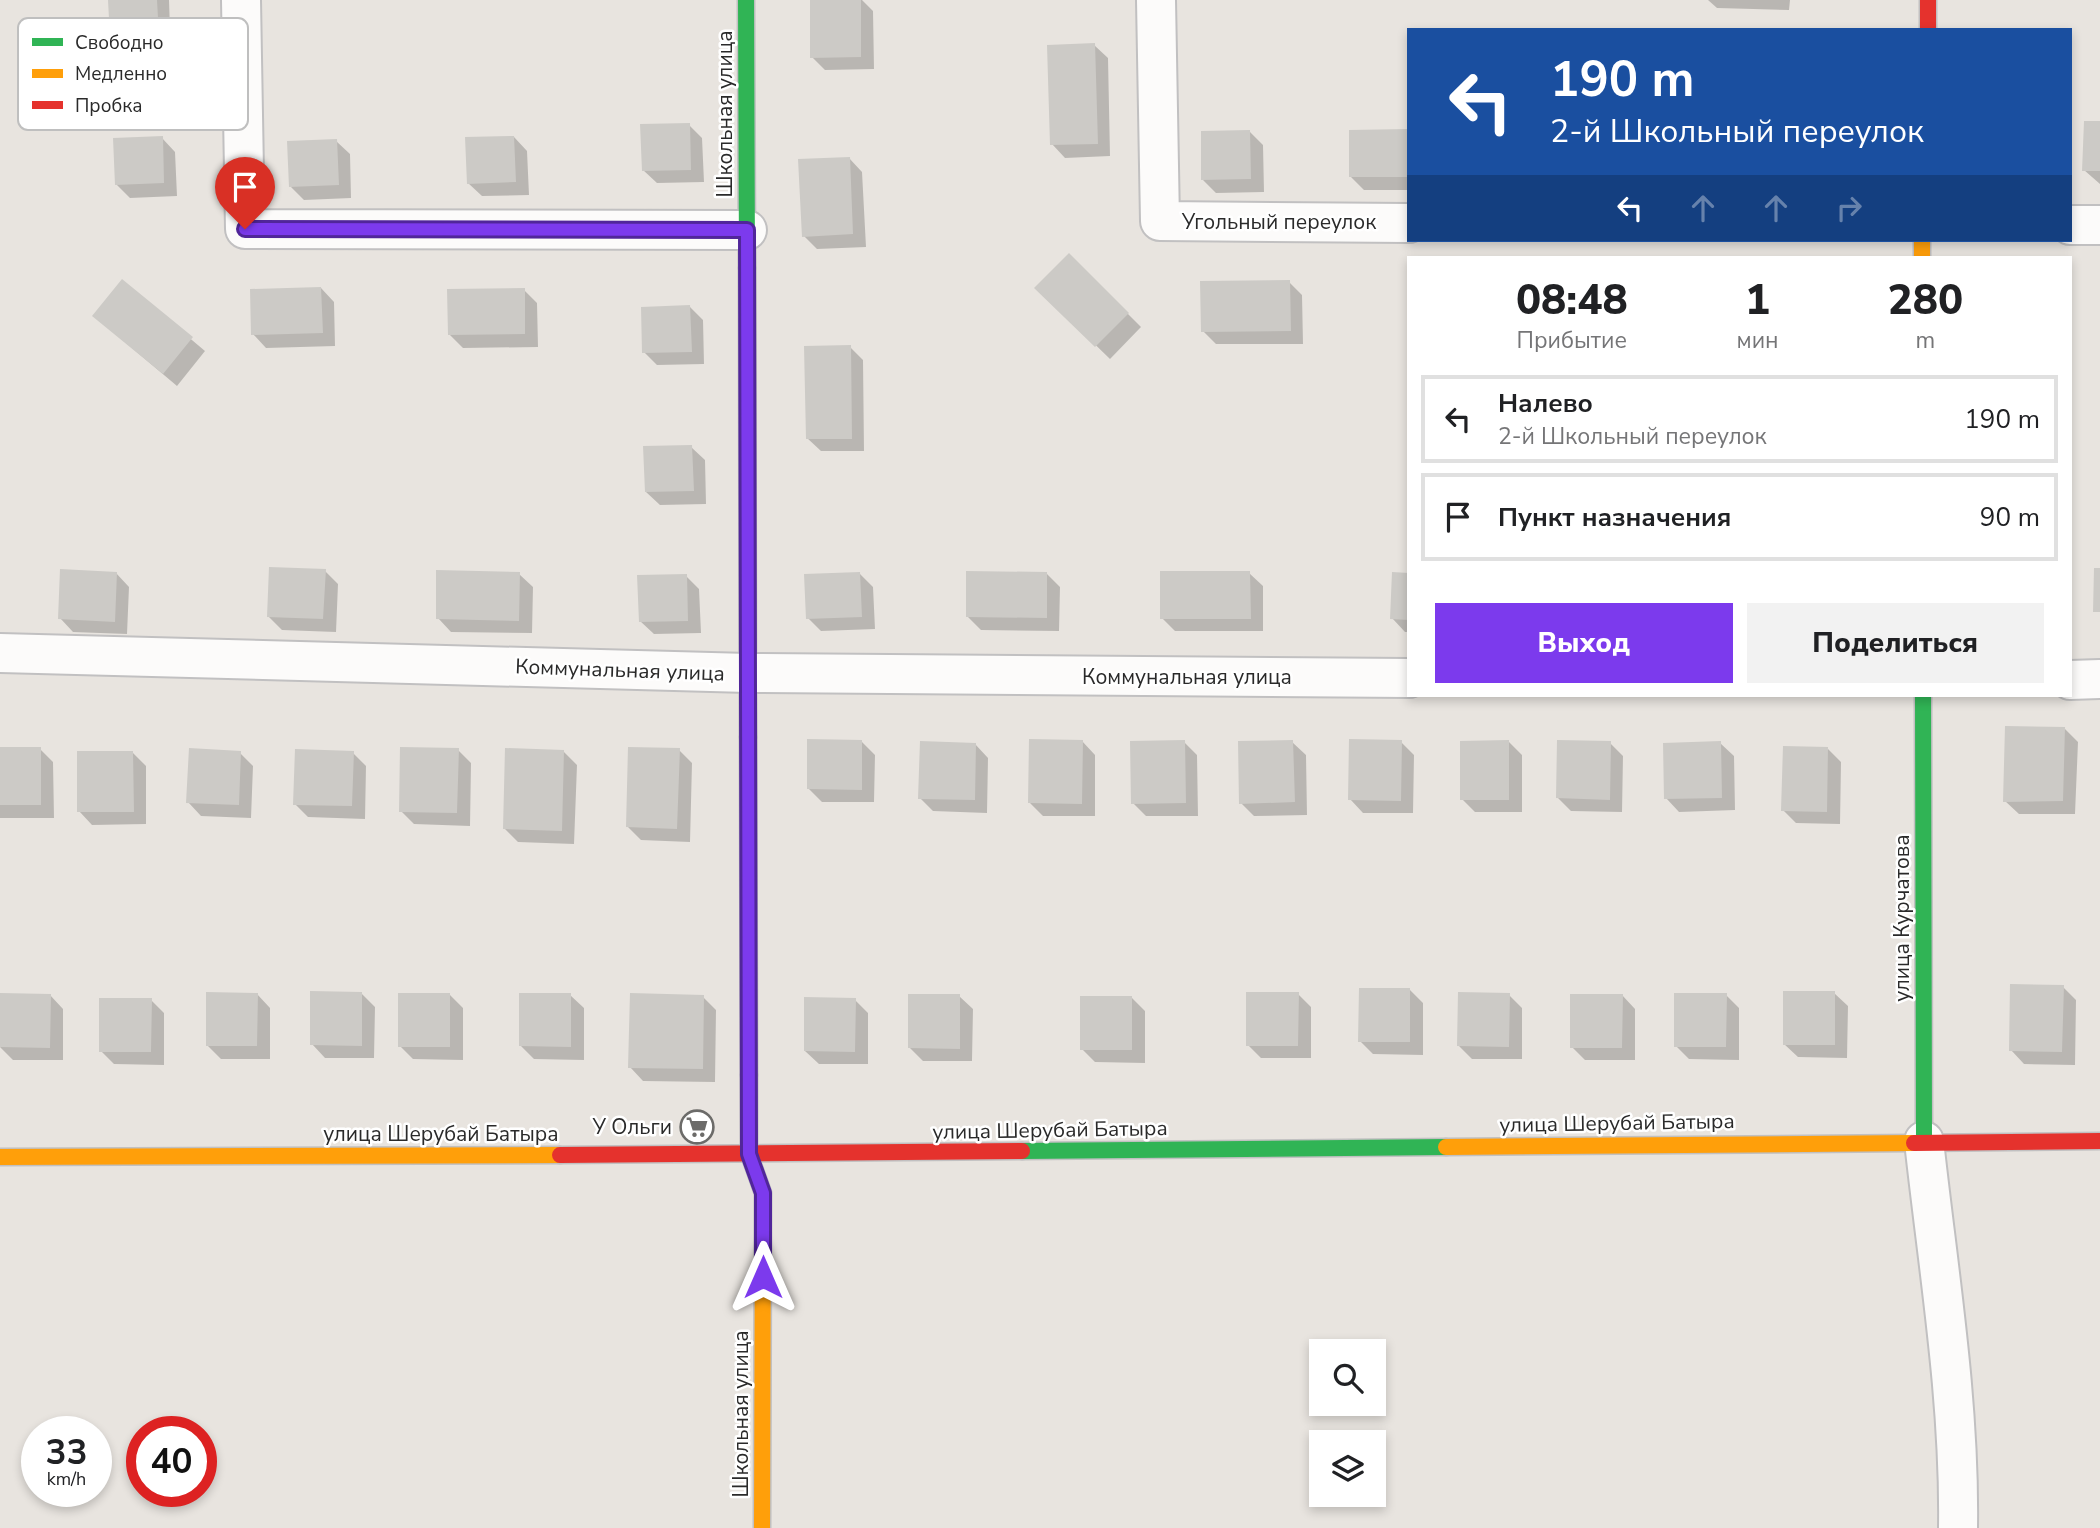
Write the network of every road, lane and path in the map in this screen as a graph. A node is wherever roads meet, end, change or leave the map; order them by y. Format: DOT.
graph roads {
  1 [pos="241,0"];
  2 [pos="746,0"];
  3 [pos="1156,0"];
  4 [pos="1928,0"];
  5 [pos="241,18"];
  6 [pos="1927,28"];
  7 [pos="243,130"];
  8 [pos="1407,223"];
  9 [pos="2072,225"];
  10 [pos="2100,225"];
  11 [pos="747,230"];
  12 [pos="0,653"];
  13 [pos="748,673"];
  14 [pos="1407,678"];
  15 [pos="2072,680"];
  16 [pos="2100,680"];
  17 [pos="1923,697"];
  18 [pos="1924,1141"];
  19 [pos="2100,1141"];
  20 [pos="749,1154"];
  21 [pos="0,1157"];
  22 [pos="762,1528"];
  23 [pos="1958,1528"];
  1 -- 5 [label="street"];
  2 -- 11 [label="street, Школьная улица"];
  3 -- 8 [label="street, Угольный переулок"];
  4 -- 6 [label="street"];
  7 -- 11 [label="street"];
  9 -- 10 [label="street"];
  11 -- 13 [label="street, Школьная улица"];
  12 -- 13 [label="street, Коммунальная улица"];
  13 -- 14 [label="street, Коммунальная улица"];
  13 -- 20 [label="street, Школьная улица"];
  15 -- 16 [label="street"];
  17 -- 18 [label="street, улица Курчатова"];
  18 -- 19 [label="street, улица Шерубай Батыра"];
  18 -- 20 [label="street, улица Шерубай Батыра"];
  18 -- 23 [label="street"];
  20 -- 21 [label="street, улица Шерубай Батыра"];
  20 -- 22 [label="street, Школьная улица"];
}
